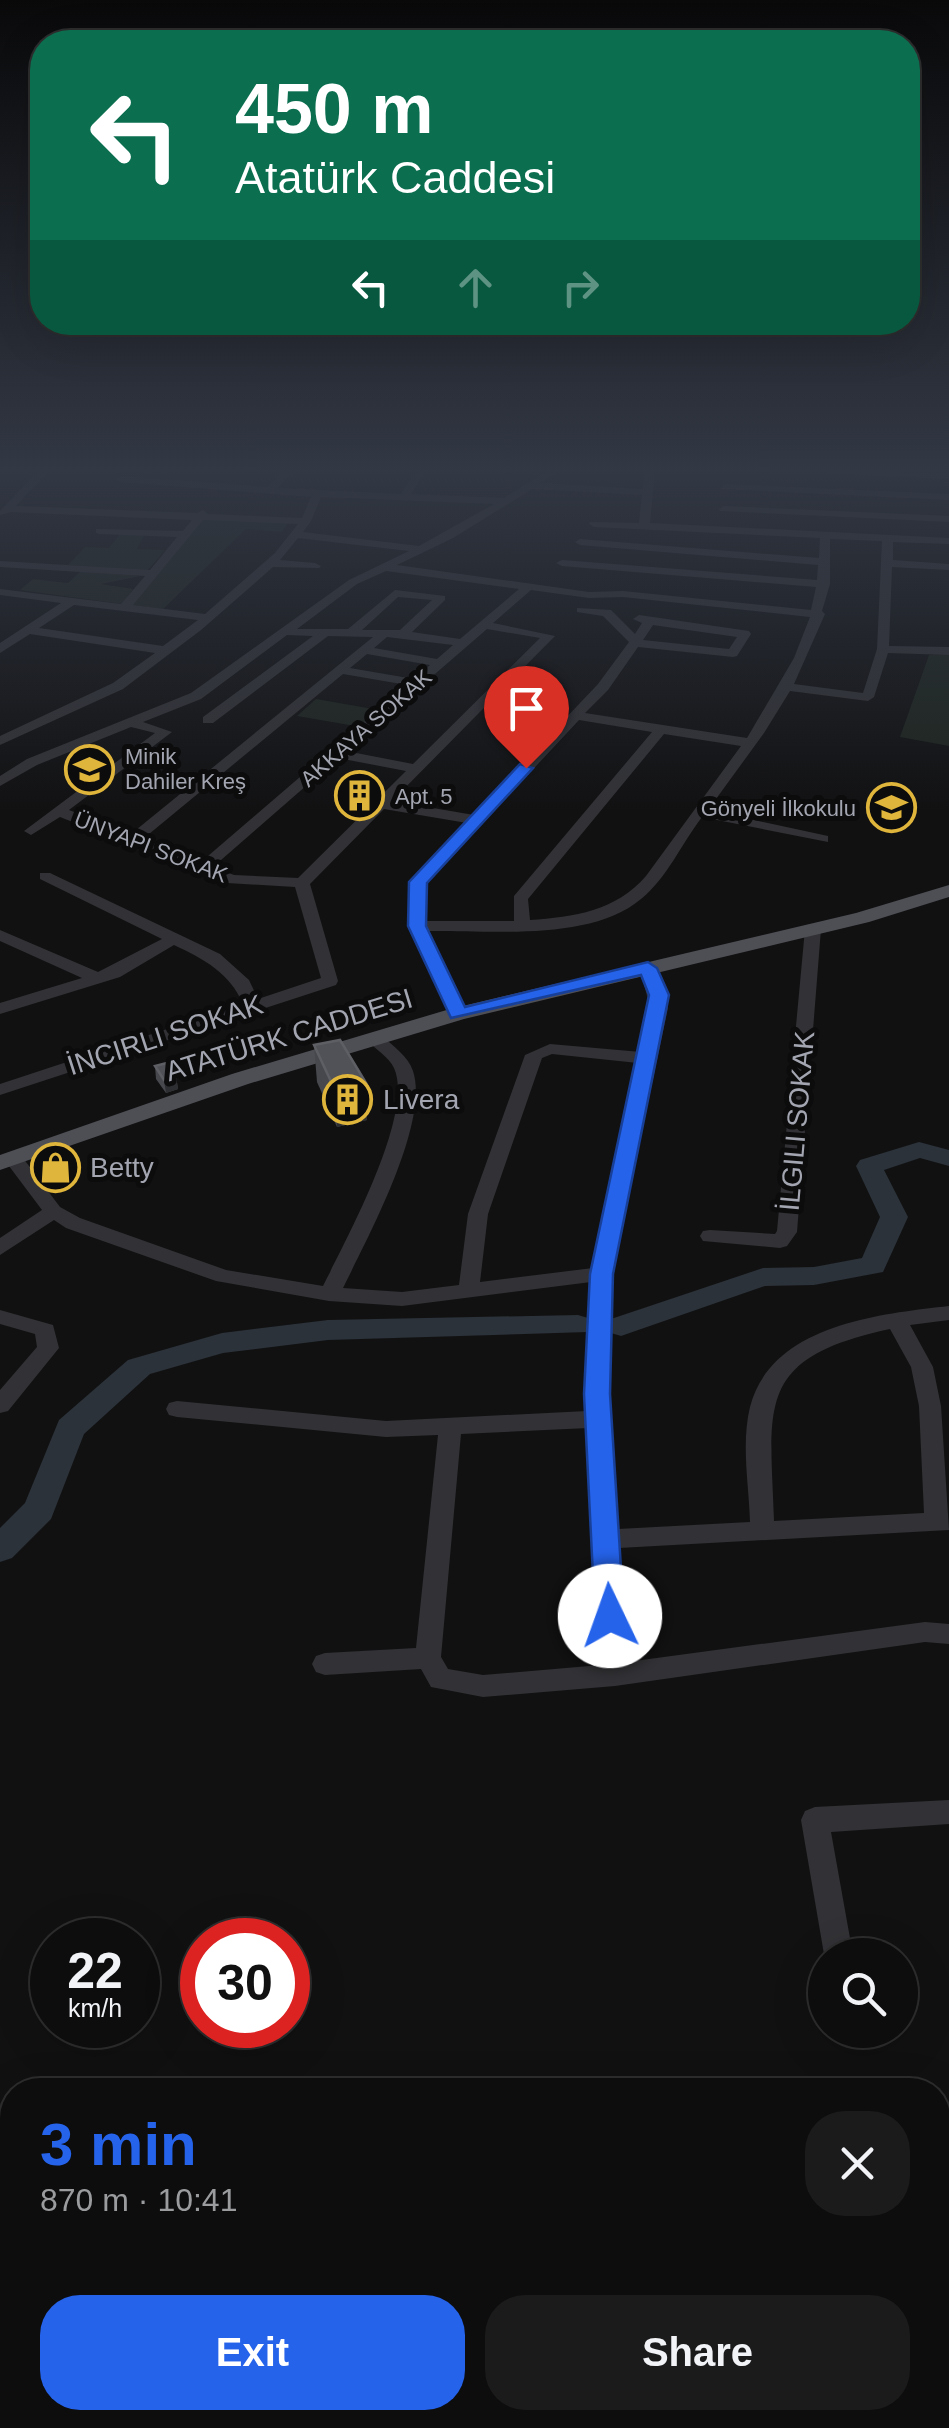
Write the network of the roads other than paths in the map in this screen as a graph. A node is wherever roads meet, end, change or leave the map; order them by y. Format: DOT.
graph roads {
  1 [pos="142,584"];
  2 [pos="245,584"];
  3 [pos="350,584"];
  4 [pos="509,584"];
  5 [pos="824,584"];
  6 [pos="887,584"];
  7 [pos="528,587"];
  8 [pos="0,592"];
  9 [pos="73,600"];
  10 [pos="588,605"];
  11 [pos="124,608"];
  12 [pos="818,614"];
  13 [pos="208,618"];
  14 [pos="484,624"];
  15 [pos="27,630"];
  16 [pos="326,631"];
  17 [pos="354,631"];
  18 [pos="288,632"];
  19 [pos="385,633"];
  20 [pos="403,634"];
  21 [pos="637,642"];
  22 [pos="461,644"];
  23 [pos="883,648"];
  24 [pos="0,650"];
  25 [pos="163,650"];
  26 [pos="364,650"];
  27 [pos="949,651"];
  28 [pos="438,663"];
  29 [pos="340,670"];
  30 [pos="417,683"];
  31 [pos="786,687"];
  32 [pos="576,716"];
  33 [pos="208,720"];
  34 [pos="130,723"];
  35 [pos="661,729"];
  36 [pos="0,742"];
  37 [pos="750,743"];
  38 [pos="338,754"];
  39 [pos="416,769"];
  40 [pos="0,782"];
  41 [pos="382,804"];
  42 [pos="61,812"];
  43 [pos="699,812"];
  44 [pos="475,820"];
  45 [pos="31,831"];
  46 [pos="823,839"];
  47 [pos="132,840"];
  48 [pos="203,868"];
  49 [pos="45,876"];
  50 [pos="302,883"];
  51 [pos="949,890"];
  52 [pos="522,923"];
  53 [pos="417,926"];
  54 [pos="814,929"];
  55 [pos="0,934"];
  56 [pos="173,938"];
  57 [pos="648,968"];
  58 [pos="97,978"];
  59 [pos="252,1006"];
  60 [pos="0,1009"];
  61 [pos="458,1014"];
  62 [pos="376,1040"];
  63 [pos="646,1058"];
  64 [pos="0,1090"];
  65 [pos="6,1161"];
  66 [pos="53,1211"];
  67 [pos="710,1236"];
  68 [pos="0,1248"];
  69 [pos="602,1274"];
  70 [pos="469,1290"];
  71 [pos="329,1294"];
  72 [pos="949,1312"];
  73 [pos="0,1317"];
  74 [pos="897,1321"];
  75 [pos="0,1405"];
  76 [pos="177,1409"];
  77 [pos="599,1419"];
  78 [pos="450,1426"];
  79 [pos="942,1520"];
  80 [pos="762,1530"];
  81 [pos="606,1539"];
  82 [pos="949,1634"];
  83 [pos="428,1658"];
  84 [pos="325,1664"];
  85 [pos="615,1675"];
  86 [pos="949,1812"];
  87 [pos="835,1938"];
  1 -- 11 [label="street"];
  2 -- 13 [label="street"];
  3 -- 18 [label="street"];
  4 -- 7 [label="street"];
  5 -- 12 [label="street"];
  6 -- 23 [label="street"];
  7 -- 10 [label="street"];
  7 -- 14 [label="street, AKKAYA SOKAK"];
  8 -- 9 [label="street"];
  9 -- 11 [label="street"];
  9 -- 15 [label="street"];
  10 -- 12 [label="street"];
  10 -- 21 [label="street"];
  11 -- 13 [label="street"];
  12 -- 31 [label="street"];
  13 -- 25 [label="street"];
  14 -- 22 [label="street, AKKAYA SOKAK"];
  14 -- 39 [label="street"];
  15 -- 24 [label="street"];
  15 -- 25 [label="street"];
  16 -- 17 [label="street"];
  16 -- 18 [label="street"];
  16 -- 33 [label="street"];
  17 -- 19 [label="street"];
  17 -- 20 [label="street"];
  18 -- 34 [label="street"];
  19 -- 20 [label="street"];
  19 -- 26 [label="street"];
  20 -- 22 [label="street"];
  21 -- 21 [label="street"];
  21 -- 32 [label="street"];
  22 -- 28 [label="street, AKKAYA SOKAK"];
  23 -- 27 [label="street"];
  23 -- 31 [label="street"];
  25 -- 36 [label="street"];
  26 -- 28 [label="street"];
  26 -- 29 [label="street"];
  28 -- 30 [label="street, AKKAYA SOKAK"];
  29 -- 30 [label="street"];
  29 -- 47 [label="street"];
  30 -- 38 [label="street, AKKAYA SOKAK"];
  31 -- 37 [label="street"];
  32 -- 35 [label="street"];
  32 -- 44 [label="street"];
  34 -- 40 [label="street"];
  34 -- 42 [label="street"];
  35 -- 37 [label="street"];
  35 -- 52 [label="street"];
  37 -- 43 [label="street"];
  38 -- 39 [label="street"];
  38 -- 48 [label="street, AKKAYA SOKAK"];
  39 -- 41 [label="street"];
  41 -- 44 [label="street"];
  41 -- 50 [label="street"];
  42 -- 45 [label="street"];
  42 -- 47 [label="street"];
  43 -- 46 [label="street"];
  43 -- 52 [label="street"];
  44 -- 53 [label="street"];
  47 -- 48 [label="street"];
  48 -- 50 [label="street"];
  49 -- 56 [label="street"];
  50 -- 59 [label="street, İNCIRLI SOKAK"];
  51 -- 54 [label="main road, ATATÜRK CADDESI"];
  52 -- 53 [label="street"];
  53 -- 61 [label="street"];
  54 -- 57 [label="main road, ATATÜRK CADDESI"];
  54 -- 67 [label="street, İLGILI SOKAK"];
  55 -- 58 [label="street"];
  56 -- 58 [label="street"];
  56 -- 59 [label="street"];
  57 -- 61 [label="main road, ATATÜRK CADDESI"];
  57 -- 63 [label="street"];
  58 -- 60 [label="street"];
  59 -- 64 [label="street, İNCIRLI SOKAK"];
  61 -- 62 [label="main road, ATATÜRK CADDESI"];
  62 -- 65 [label="main road, ATATÜRK CADDESI"];
  62 -- 71 [label="street"];
  63 -- 69 [label="street"];
  63 -- 70 [label="street"];
  65 -- 66 [label="street"];
  66 -- 68 [label="street"];
  66 -- 71 [label="street"];
  69 -- 70 [label="street"];
  69 -- 77 [label="street"];
  70 -- 71 [label="street"];
  72 -- 74 [label="street"];
  73 -- 75 [label="street"];
  74 -- 79 [label="street"];
  74 -- 80 [label="street"];
  76 -- 78 [label="street"];
  77 -- 78 [label="street"];
  77 -- 81 [label="street"];
  78 -- 83 [label="street"];
  79 -- 80 [label="street"];
  80 -- 81 [label="street"];
  81 -- 85 [label="street"];
  82 -- 85 [label="street"];
  83 -- 84 [label="street"];
  83 -- 85 [label="street"];
  86 -- 87 [label="street"];
}
